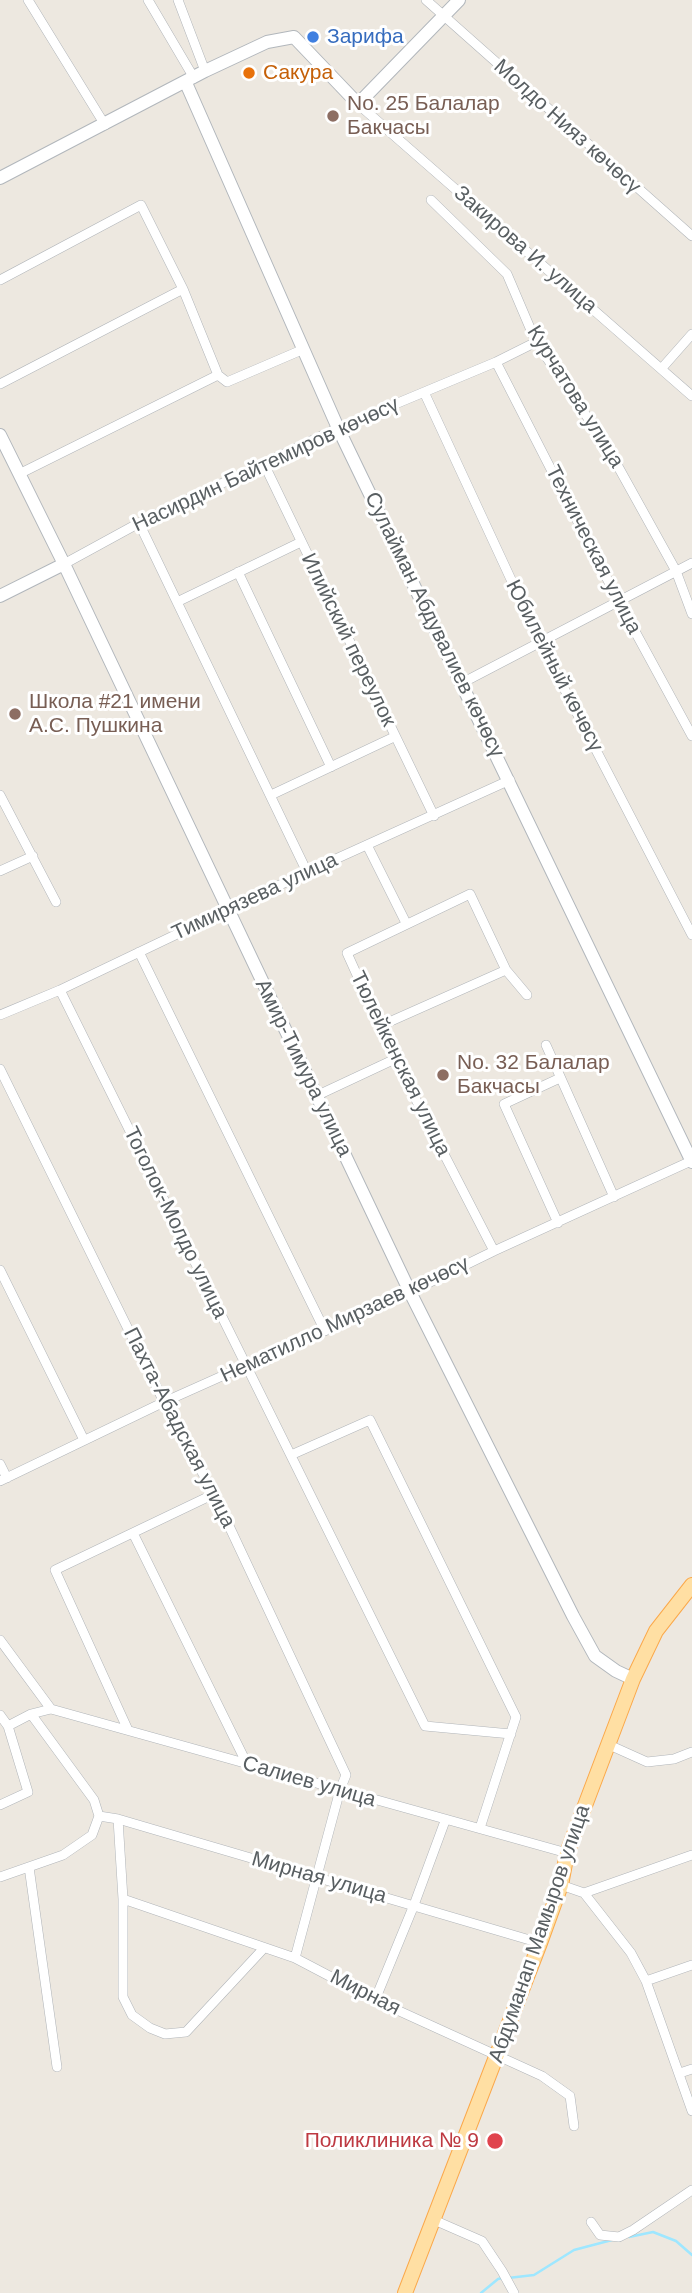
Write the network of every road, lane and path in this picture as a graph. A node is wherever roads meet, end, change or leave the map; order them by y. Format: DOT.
graph roads {
  1 [pos="28,0"];
  2 [pos="148,0"];
  3 [pos="178,0"];
  4 [pos="426,0"];
  5 [pos="459,0"];
  6 [pos="444,16"];
  7 [pos="195,78"];
  8 [pos="358,104"];
  9 [pos="105,125"];
  10 [pos="0,178"];
  11 [pos="431,200"];
  12 [pos="692,236"];
  13 [pos="0,280"];
  14 [pos="183,289"];
  15 [pos="692,334"];
  16 [pos="536,342"];
  17 [pos="304,349"];
  18 [pos="496,362"];
  19 [pos="662,368"];
  20 [pos="218,375"];
  21 [pos="0,384"];
  22 [pos="424,392"];
  23 [pos="692,396"];
  24 [pos="338,428"];
  25 [pos="0,435"];
  26 [pos="264,464"];
  27 [pos="19,474"];
  28 [pos="139,523"];
  29 [pos="301,542"];
  30 [pos="692,563"];
  31 [pos="64,564"];
  32 [pos="676,571"];
  33 [pos="238,572"];
  34 [pos="0,596"];
  35 [pos="177,602"];
  36 [pos="619,602"];
  37 [pos="692,614"];
  38 [pos="540,642"];
  39 [pos="462,683"];
  40 [pos="691,731"];
  41 [pos="394,737"];
  42 [pos="331,767"];
  43 [pos="510,780"];
  44 [pos="0,795"];
  45 [pos="271,795"];
  46 [pos="433,816"];
  47 [pos="367,845"];
  48 [pos="33,856"];
  49 [pos="0,871"];
  50 [pos="307,872"];
  51 [pos="56,902"];
  52 [pos="227,910"];
  53 [pos="406,923"];
  54 [pos="692,935"];
  55 [pos="139,952"];
  56 [pos="506,970"];
  57 [pos="60,990"];
  58 [pos="527,995"];
  59 [pos="0,1015"];
  60 [pos="380,1026"];
  61 [pos="546,1045"];
  62 [pos="395,1059"];
  63 [pos="0,1069"];
  64 [pos="560,1078"];
  65 [pos="316,1096"];
  66 [pos="692,1161"];
  67 [pos="614,1197"];
  68 [pos="558,1223"];
  69 [pos="494,1251"];
  70 [pos="0,1270"];
  71 [pos="410,1292"];
  72 [pos="325,1331"];
  73 [pos="245,1367"];
  74 [pos="164,1402"];
  75 [pos="84,1440"];
  76 [pos="290,1455"];
  77 [pos="0,1464"];
  78 [pos="3,1480"];
  79 [pos="214,1494"];
  80 [pos="133,1533"];
  81 [pos="692,1585"];
  82 [pos="0,1640"];
  83 [pos="633,1679"];
  84 [pos="51,1709"];
  85 [pos="31,1714"];
  86 [pos="0,1715"];
  87 [pos="8,1726"];
  88 [pos="128,1730"];
  89 [pos="511,1734"];
  90 [pos="607,1744"];
  91 [pos="692,1752"];
  92 [pos="247,1764"];
  93 [pos="340,1790"];
  94 [pos="0,1805"];
  95 [pos="99,1816"];
  96 [pos="118,1819"];
  97 [pos="445,1821"];
  98 [pos="480,1828"];
  99 [pos="567,1853"];
  100 [pos="692,1854"];
  101 [pos="29,1867"];
  102 [pos="0,1877"];
  103 [pos="318,1879"];
  104 [pos="561,1885"];
  105 [pos="584,1892"];
  106 [pos="122,1899"];
  107 [pos="414,1905"];
  108 [pos="540,1943"];
  109 [pos="264,1948"];
  110 [pos="295,1958"];
  111 [pos="692,1965"];
  112 [pos="646,1981"];
  113 [pos="375,2000"];
  114 [pos="497,2057"];
  115 [pos="57,2067"];
  116 [pos="692,2069"];
  117 [pos="680,2073"];
  118 [pos="692,2111"];
  119 [pos="574,2126"];
  120 [pos="692,2190"];
  121 [pos="434,2220"];
  122 [pos="591,2222"];
  123 [pos="512,2288"];
  124 [pos="405,2293"];
  1 -- 9 [label="street"];
  2 -- 7 [label="street"];
  3 -- 7 [label="street"];
  4 -- 6 [label="street, Молдо Нияз көчөсү"];
  5 -- 6 [label="main road"];
  6 -- 8 [label="main road"];
  6 -- 12 [label="street, Молдо Нияз көчөсү"];
  7 -- 8 [label="main road"];
  7 -- 9 [label="main road"];
  7 -- 17 [label="main road, Сулайман Абдувалиев көчөсү"];
  8 -- 19 [label="street, Закирова И. улица"];
  9 -- 10 [label="main road"];
  11 -- 16 [label="street, Курчатова улица"];
  13 -- 14 [label="street"];
  14 -- 20 [label="street"];
  14 -- 21 [label="street"];
  15 -- 19 [label="street"];
  16 -- 18 [label="street, Насирдин Байтемиров көчөсү"];
  16 -- 32 [label="street, Курчатова улица"];
  17 -- 20 [label="street"];
  17 -- 24 [label="main road, Сулайман Абдувалиев көчөсү"];
  18 -- 22 [label="street, Насирдин Байтемиров көчөсү"];
  18 -- 36 [label="street, Техническая улица"];
  19 -- 23 [label="street, Закирова И. улица"];
  20 -- 27 [label="street"];
  22 -- 24 [label="street, Насирдин Байтемиров көчөсү"];
  22 -- 38 [label="street, Юбилейный көчөсү"];
  24 -- 26 [label="street, Насирдин Байтемиров көчөсү"];
  24 -- 39 [label="main road, Сулайман Абдувалиев көчөсү"];
  25 -- 27 [label="main road, Амир-Тимура улица"];
  26 -- 28 [label="street, Насирдин Байтемиров көчөсү"];
  26 -- 29 [label="street, Илийский переулок"];
  27 -- 31 [label="main road, Амир-Тимура улица"];
  28 -- 31 [label="street, Насирдин Байтемиров көчөсү"];
  28 -- 35 [label="street"];
  29 -- 33 [label="street"];
  29 -- 41 [label="street, Илийский переулок"];
  30 -- 32 [label="street"];
  31 -- 34 [label="main road, Насирдин Байтемиров көчөсү"];
  31 -- 52 [label="main road, Амир-Тимура улица"];
  32 -- 36 [label="street"];
  32 -- 37 [label="street, Курчатова улица"];
  33 -- 35 [label="street"];
  33 -- 42 [label="street"];
  35 -- 45 [label="street"];
  36 -- 38 [label="street"];
  36 -- 40 [label="street, Техническая улица"];
  38 -- 39 [label="street"];
  38 -- 54 [label="street, Юбилейный көчөсү"];
  39 -- 43 [label="main road, Сулайман Абдувалиев көчөсү"];
  41 -- 42 [label="street"];
  41 -- 46 [label="street, Илийский переулок"];
  42 -- 45 [label="street"];
  43 -- 46 [label="street, Тимирязева улица"];
  43 -- 66 [label="main road, Сулайман Абдувалиев көчөсү"];
  44 -- 48 [label="street"];
  45 -- 50 [label="street"];
  46 -- 47 [label="street, Тимирязева улица"];
  47 -- 50 [label="street, Тимирязева улица"];
  47 -- 53 [label="street"];
  48 -- 49 [label="street"];
  48 -- 51 [label="street"];
  50 -- 52 [label="street, Тимирязева улица"];
  52 -- 55 [label="street, Тимирязева улица"];
  52 -- 65 [label="main road, Амир-Тимура улица"];
  53 -- 56 [label="street, Тюлейкенская улица"];
  53 -- 60 [label="street, Тюлейкенская улица"];
  55 -- 57 [label="street, Тимирязева улица"];
  55 -- 72 [label="street"];
  56 -- 58 [label="street, Тюлейкенская улица"];
  56 -- 60 [label="street"];
  57 -- 59 [label="street, Тимирязева улица"];
  57 -- 73 [label="street, Тоголок-Молдо улица"];
  60 -- 62 [label="street, Тюлейкенская улица"];
  61 -- 64 [label="street"];
  62 -- 65 [label="street"];
  62 -- 69 [label="street, Тюлейкенская улица"];
  63 -- 74 [label="street, Пахта-Абадская улица"];
  64 -- 67 [label="street"];
  64 -- 68 [label="street"];
  65 -- 71 [label="main road, Амир-Тимура улица"];
  66 -- 67 [label="street, Нематилло Мирзаев көчөсү"];
  67 -- 68 [label="street, Нематилло Мирзаев көчөсү"];
  68 -- 69 [label="street, Нематилло Мирзаев көчөсү"];
  69 -- 71 [label="street, Нематилло Мирзаев көчөсү"];
  70 -- 75 [label="street"];
  71 -- 72 [label="street, Нематилло Мирзаев көчөсү"];
  71 -- 83 [label="main road, Амир-Тимура улица"];
  72 -- 73 [label="street, Нематилло Мирзаев көчөсү"];
  73 -- 74 [label="street, Нематилло Мирзаев көчөсү"];
  73 -- 76 [label="street, Тоголок-Молдо улица"];
  74 -- 75 [label="street, Нематилло Мирзаев көчөсү"];
  74 -- 79 [label="street, Пахта-Абадская улица"];
  75 -- 78 [label="street, Нематилло Мирзаев көчөсү"];
  76 -- 89 [label="street, Тоголок-Молдо улица"];
  76 -- 89 [label="street"];
  77 -- 78 [label="street"];
  79 -- 80 [label="street"];
  79 -- 93 [label="street, Пахта-Абадская улица"];
  80 -- 88 [label="street"];
  80 -- 92 [label="street"];
  81 -- 83 [label="main road, Абдуманап Мамыров улица"];
  82 -- 84 [label="street"];
  83 -- 90 [label="main road, Абдуманап Мамыров улица"];
  84 -- 85 [label="street"];
  84 -- 88 [label="street, Салиев улица"];
  85 -- 87 [label="street"];
  85 -- 95 [label="street"];
  86 -- 87 [label="street"];
  87 -- 94 [label="street"];
  88 -- 92 [label="street, Салиев улица"];
  89 -- 98 [label="street"];
  90 -- 91 [label="street"];
  90 -- 99 [label="main road, Абдуманап Мамыров улица"];
  92 -- 93 [label="street, Салиев улица"];
  93 -- 97 [label="street, Салиев улица"];
  93 -- 103 [label="street, Пахта-Абадская улица"];
  95 -- 96 [label="street, Мирная улица"];
  95 -- 101 [label="street"];
  96 -- 103 [label="street, Мирная улица"];
  96 -- 106 [label="street"];
  97 -- 98 [label="street, Салиев улица"];
  97 -- 107 [label="street"];
  98 -- 99 [label="street, Салиев улица"];
  99 -- 104 [label="main road, Абдуманап Мамыров улица"];
  100 -- 105 [label="street"];
  101 -- 102 [label="street"];
  101 -- 115 [label="street"];
  103 -- 107 [label="street, Мирная улица"];
  103 -- 110 [label="street, Пахта-Абадская улица"];
  104 -- 105 [label="street"];
  104 -- 108 [label="main road, Абдуманап Мамыров улица"];
  105 -- 112 [label="street"];
  106 -- 109 [label="street, Мирная"];
  106 -- 109 [label="street"];
  107 -- 108 [label="street, Мирная улица"];
  107 -- 113 [label="street"];
  108 -- 114 [label="main road, Абдуманап Мамыров улица"];
  109 -- 110 [label="street, Мирная"];
  110 -- 113 [label="street, Мирная"];
  111 -- 112 [label="street"];
  112 -- 117 [label="street"];
  113 -- 114 [label="street, Мирная"];
  114 -- 119 [label="street, Мирная"];
  114 -- 121 [label="main road, Абдуманап Мамыров улица"];
  116 -- 117 [label="street"];
  117 -- 118 [label="street"];
  120 -- 122 [label="street"];
  121 -- 123 [label="street"];
  121 -- 124 [label="main road, Абдуманап Мамыров улица"];
}
